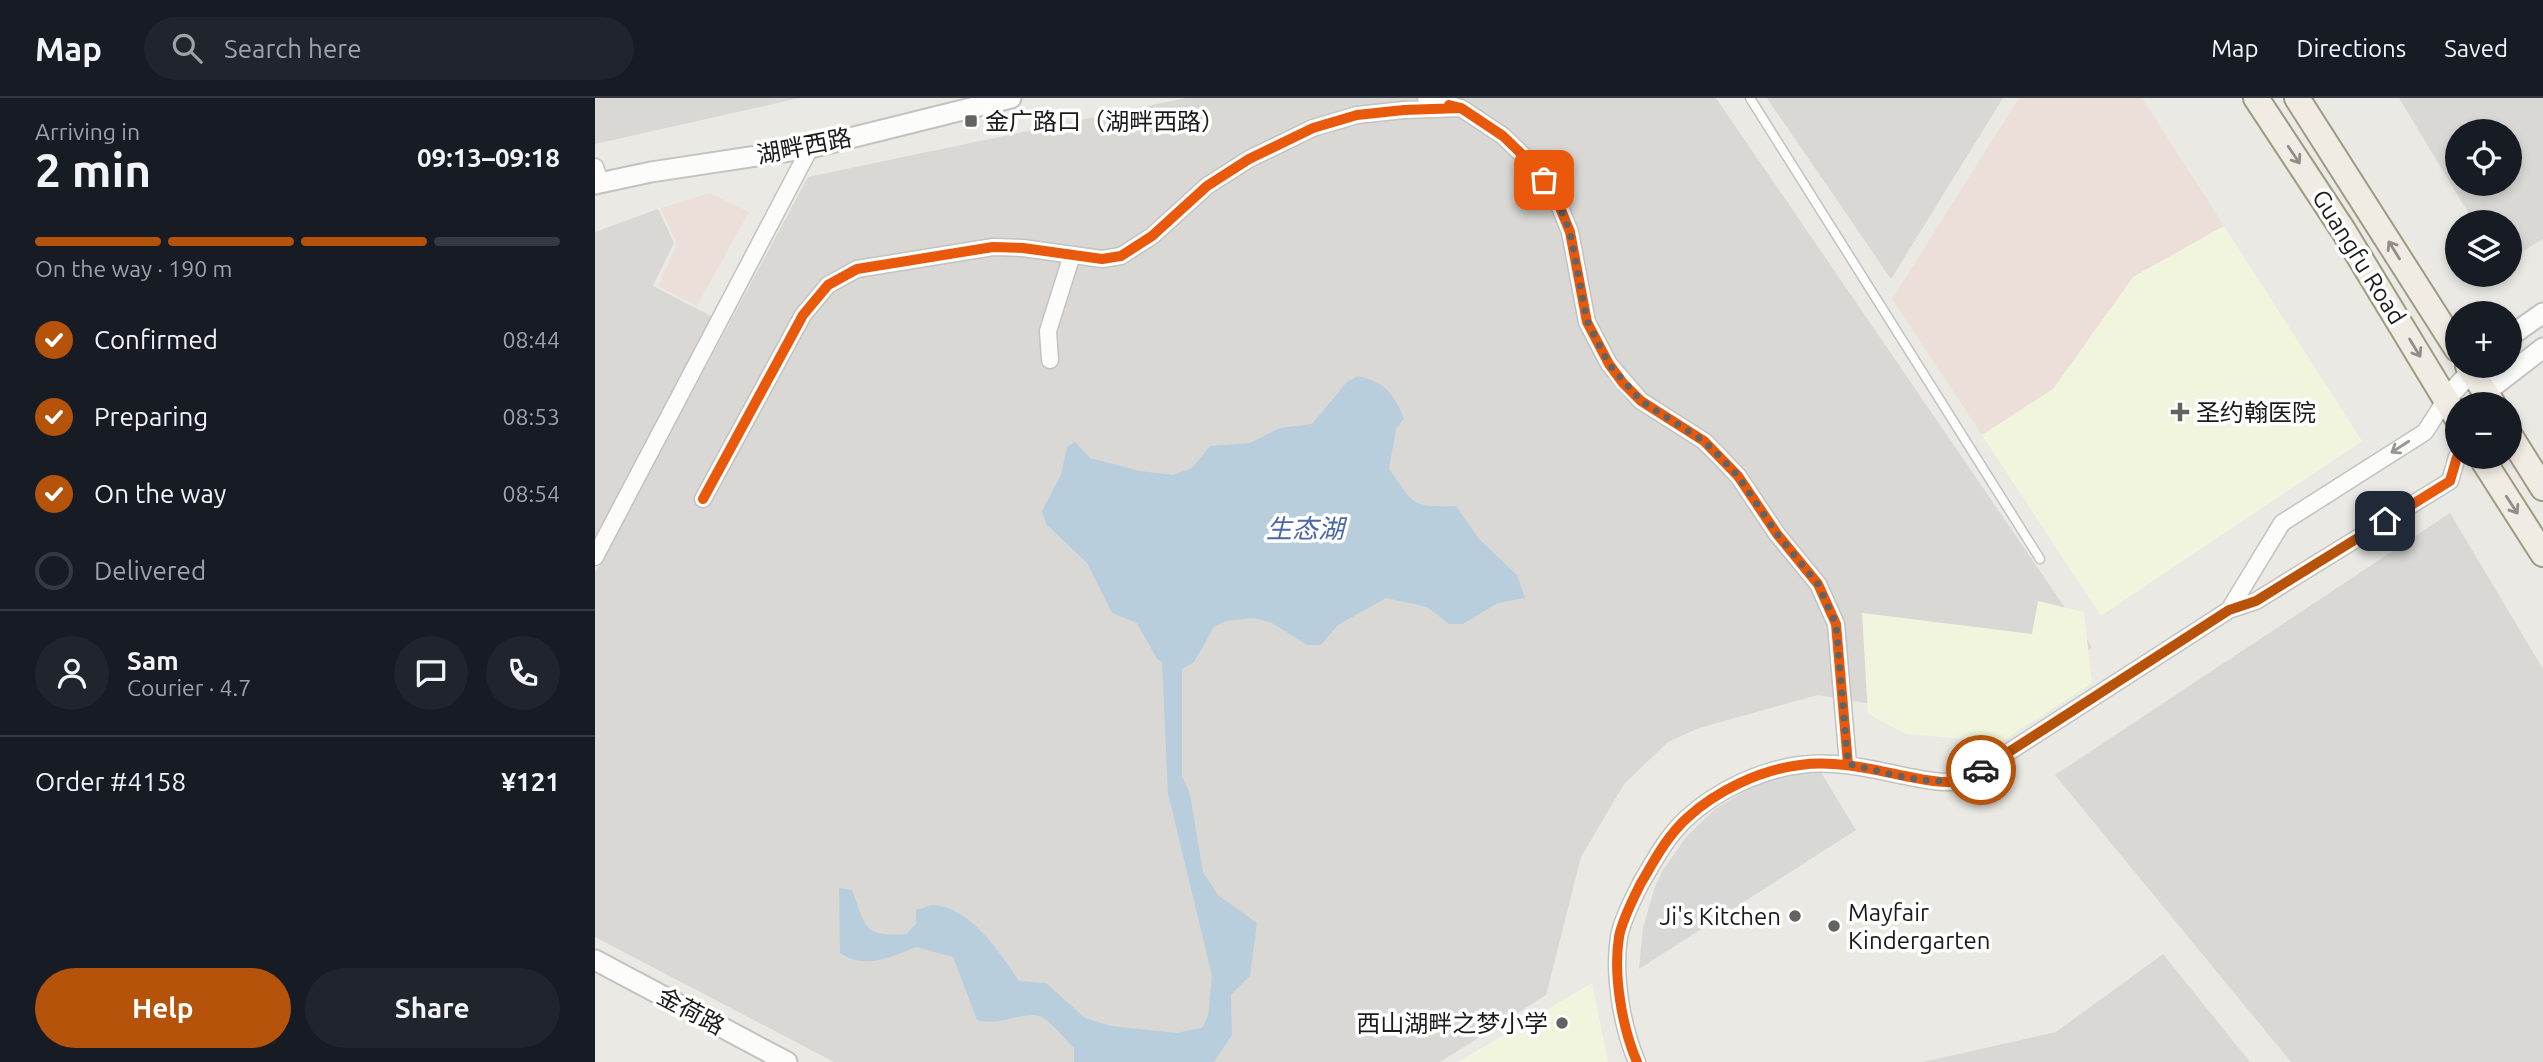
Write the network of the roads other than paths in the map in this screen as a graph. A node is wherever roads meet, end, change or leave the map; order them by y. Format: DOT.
graph roads {
  1 [pos="1011,98"];
  2 [pos="1426,98"];
  3 [pos="1751,98"];
  4 [pos="2256,98"];
  5 [pos="2297,98"];
  6 [pos="1461,108"];
  7 [pos="810,148"];
  8 [pos="597,178"];
  9 [pos="1072,255"];
  10 [pos="2543,313"];
  11 [pos="2522,328"];
  12 [pos="2445,330"];
  13 [pos="2543,348"];
  14 [pos="1050,360"];
  15 [pos="2495,392"];
  16 [pos="2445,398"];
  17 [pos="2445,414"];
  18 [pos="2522,455"];
  19 [pos="2454,469"];
  20 [pos="2489,469"];
  21 [pos="2543,488"];
  22 [pos="703,499"];
  23 [pos="2543,554"];
  24 [pos="595,557"];
  25 [pos="2040,559"];
  26 [pos="2229,610"];
  27 [pos="1848,764"];
  28 [pos="595,960"];
  29 [pos="787,1062"];
  30 [pos="1637,1062"];
  1 -- 7 [label="street, 湖畔西路"];
  2 -- 6 [label="street"];
  3 -- 25 [label="lane"];
  4 -- 16 [label="main road, Guangfu Road, one-way"];
  12 -- 5 [label="main road, Guangfu Road, one-way"];
  6 -- 9 [label="street"];
  6 -- 27 [label="street"];
  7 -- 8 [label="street, 湖畔西路"];
  7 -- 24 [label="street"];
  9 -- 14 [label="street"];
  9 -- 22 [label="street"];
  10 -- 11 [label="street"];
  13 -- 15 [label="street"];
  17 -- 26 [label="street, one-way"];
  18 -- 21 [label="main road"];
  19 -- 26 [label="street"];
  20 -- 23 [label="main road, one-way"];
  26 -- 27 [label="street"];
  27 -- 30 [label="street"];
  28 -- 29 [label="street, 金荷路"];
}
